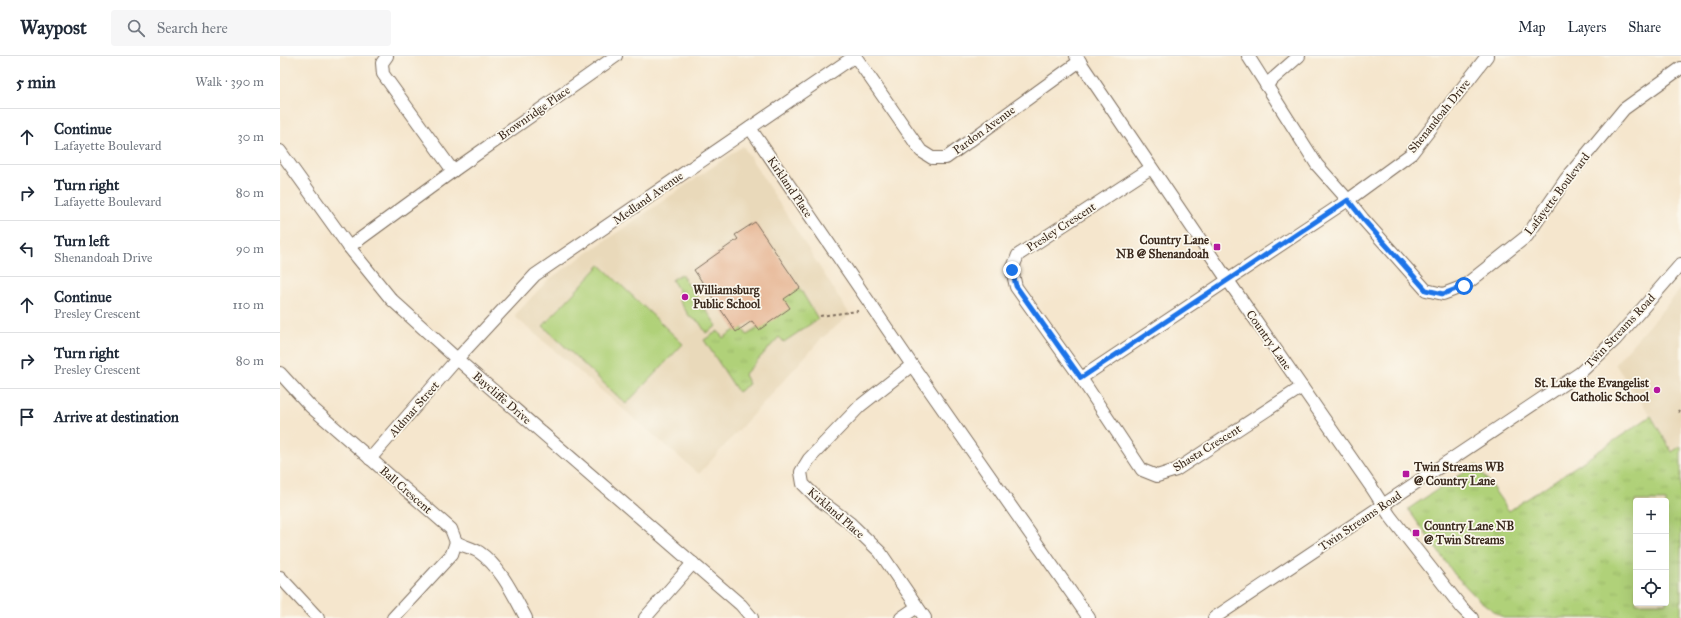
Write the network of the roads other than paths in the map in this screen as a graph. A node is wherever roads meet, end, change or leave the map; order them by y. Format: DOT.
graph roads {
  1 [pos="386,56"];
  2 [pos="616,56"];
  3 [pos="855,56"];
  4 [pos="1248,56"];
  5 [pos="1299,56"];
  6 [pos="1487,56"];
  7 [pos="1078,59"];
  8 [pos="1681,68"];
  9 [pos="1266,85"];
  10 [pos="750,128"];
  11 [pos="280,151"];
  12 [pos="1151,168"];
  13 [pos="453,171"];
  14 [pos="1348,200"];
  15 [pos="349,247"];
  16 [pos="1681,264"];
  17 [pos="1227,279"];
  18 [pos="457,359"];
  19 [pos="912,365"];
  20 [pos="280,373"];
  21 [pos="1081,378"];
  22 [pos="1302,387"];
  23 [pos="370,459"];
  24 [pos="1383,505"];
  25 [pos="456,542"];
  26 [pos="693,563"];
  27 [pos="280,577"];
  28 [pos="917,607"];
  29 [pos="318,618"];
  30 [pos="393,618"];
  31 [pos="526,618"];
  32 [pos="645,618"];
  33 [pos="752,618"];
  34 [pos="901,618"];
  35 [pos="924,618"];
  36 [pos="1089,618"];
  37 [pos="1214,618"];
  38 [pos="1472,618"];
  1 -- 13 [label="street"];
  2 -- 13 [label="street, Brownridge Place"];
  3 -- 7 [label="street, Pardon Avenue"];
  3 -- 10 [label="street, Medland Avenue"];
  4 -- 9 [label="street, Lafayette Boulevard"];
  5 -- 9 [label="street"];
  6 -- 14 [label="street, Shenandoah Drive"];
  7 -- 12 [label="street, Country Lane"];
  8 -- 14 [label="street, Lafayette Boulevard"];
  9 -- 14 [label="street, Lafayette Boulevard"];
  10 -- 18 [label="street, Medland Avenue"];
  10 -- 19 [label="street, Kirkland Place"];
  11 -- 15 [label="street, Baycliffe Drive"];
  12 -- 17 [label="street, Country Lane"];
  12 -- 21 [label="street, Presley Crescent"];
  13 -- 15 [label="street, Brownridge Place"];
  14 -- 17 [label="street, Shenandoah Drive"];
  15 -- 18 [label="street, Baycliffe Drive"];
  16 -- 24 [label="street, Twin Streams Road"];
  17 -- 21 [label="street"];
  17 -- 22 [label="street, Country Lane"];
  18 -- 23 [label="street, Aldmar Street"];
  18 -- 26 [label="street, Baycliffe Drive"];
  19 -- 28 [label="street, Kirkland Place"];
  19 -- 36 [label="street, Kirkland Place"];
  20 -- 23 [label="street, Ball Crescent"];
  21 -- 22 [label="street, Shasta Crescent"];
  22 -- 24 [label="street, Country Lane"];
  23 -- 25 [label="street, Ball Crescent"];
  24 -- 37 [label="street, Twin Streams Road"];
  24 -- 38 [label="street, Country Lane"];
  25 -- 30 [label="street"];
  25 -- 31 [label="street"];
  26 -- 32 [label="street"];
  26 -- 33 [label="street, Baycliffe Drive"];
  27 -- 29 [label="street"];
  28 -- 34 [label="street"];
  28 -- 35 [label="street, Kirkland Place"];
}
